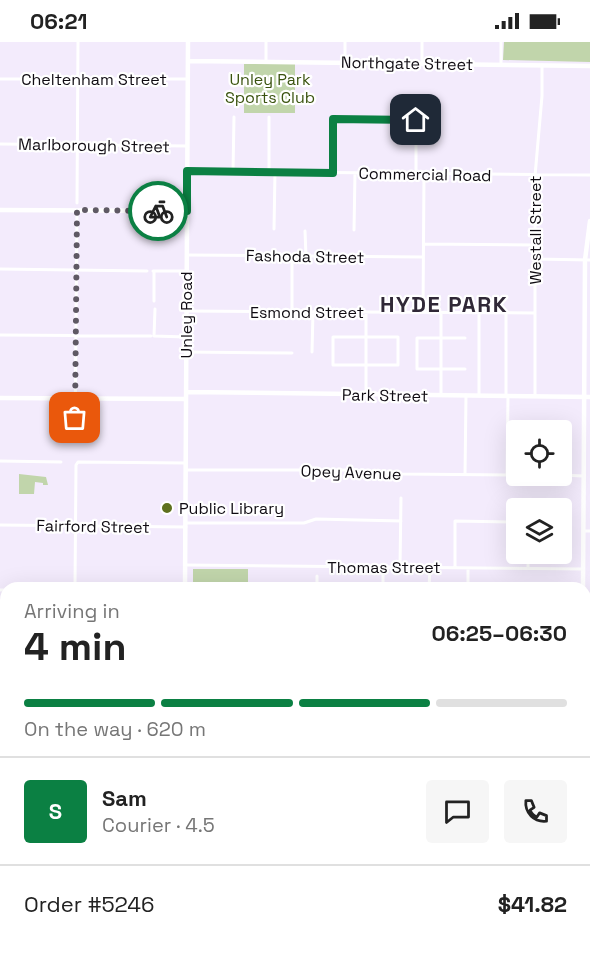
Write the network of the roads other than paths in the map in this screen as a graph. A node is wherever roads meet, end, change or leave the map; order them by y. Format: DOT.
graph roads {
  1 [pos="78,42"];
  2 [pos="188,42"];
  3 [pos="266,42"];
  4 [pos="345,42"];
  5 [pos="422,42"];
  6 [pos="501,42"];
  7 [pos="188,61"];
  8 [pos="266,62"];
  9 [pos="345,63"];
  10 [pos="422,64"];
  11 [pos="501,64"];
  12 [pos="542,65"];
  13 [pos="590,66"];
  14 [pos="0,79"];
  15 [pos="78,79"];
  16 [pos="188,79"];
  17 [pos="234,117"];
  18 [pos="269,117"];
  19 [pos="0,144"];
  20 [pos="78,145"];
  21 [pos="188,146"];
  22 [pos="187,171"];
  23 [pos="233,172"];
  24 [pos="269,172"];
  25 [pos="274,172"];
  26 [pos="333,173"];
  27 [pos="355,173"];
  28 [pos="416,175"];
  29 [pos="424,175"];
  30 [pos="590,175"];
  31 [pos="535,176"];
  32 [pos="77,203"];
  33 [pos="0,210"];
  34 [pos="77,210"];
  35 [pos="187,211"];
  36 [pos="590,221"];
  37 [pos="274,229"];
  38 [pos="354,230"];
  39 [pos="305,231"];
  40 [pos="423,244"];
  41 [pos="535,245"];
  42 [pos="187,255"];
  43 [pos="292,256"];
  44 [pos="306,256"];
  45 [pos="423,258"];
  46 [pos="535,259"];
  47 [pos="588,260"];
  48 [pos="0,269"];
  49 [pos="76,270"];
  50 [pos="147,271"];
  51 [pos="187,271"];
  52 [pos="154,301"];
  53 [pos="155,309"];
  54 [pos="186,311"];
  55 [pos="292,311"];
  56 [pos="313,312"];
  57 [pos="366,312"];
  58 [pos="423,312"];
  59 [pos="441,312"];
  60 [pos="479,313"];
  61 [pos="506,313"];
  62 [pos="535,313"];
  63 [pos="0,335"];
  64 [pos="76,336"];
  65 [pos="153,336"];
  66 [pos="186,337"];
  67 [pos="366,337"];
  68 [pos="441,338"];
  69 [pos="465,338"];
  70 [pos="186,352"];
  71 [pos="312,352"];
  72 [pos="292,353"];
  73 [pos="366,365"];
  74 [pos="441,369"];
  75 [pos="465,369"];
  76 [pos="186,392"];
  77 [pos="366,394"];
  78 [pos="441,395"];
  79 [pos="466,395"];
  80 [pos="479,396"];
  81 [pos="507,396"];
  82 [pos="535,396"];
  83 [pos="587,397"];
  84 [pos="0,398"];
  85 [pos="75,398"];
  86 [pos="186,399"];
  87 [pos="507,420"];
  88 [pos="75,433"];
  89 [pos="0,461"];
  90 [pos="61,462"];
  91 [pos="186,463"];
  92 [pos="186,470"];
  93 [pos="465,475"];
  94 [pos="506,475"];
  95 [pos="572,475"];
  96 [pos="584,476"];
  97 [pos="401,498"];
  98 [pos="401,521"];
  99 [pos="506,522"];
  100 [pos="0,525"];
  101 [pos="186,525"];
  102 [pos="76,526"];
  103 [pos="583,531"];
  104 [pos="590,531"];
  105 [pos="528,564"];
  106 [pos="185,565"];
  107 [pos="383,567"];
  108 [pos="400,567"];
  109 [pos="430,567"];
  110 [pos="455,567"];
  111 [pos="468,568"];
  112 [pos="528,568"];
  113 [pos="583,569"];
  114 [pos="317,576"];
  115 [pos="75,582"];
  116 [pos="185,582"];
  117 [pos="317,582"];
  118 [pos="383,582"];
  119 [pos="429,582"];
  120 [pos="468,582"];
  121 [pos="583,582"];
  1 -- 15 [label="street"];
  2 -- 7 [label="main road, Unley Road"];
  3 -- 8 [label="street"];
  4 -- 9 [label="street"];
  5 -- 10 [label="street"];
  6 -- 11 [label="street"];
  7 -- 8 [label="main road, Northgate Street"];
  7 -- 16 [label="main road, Unley Road"];
  8 -- 9 [label="main road, Northgate Street"];
  9 -- 10 [label="main road, Northgate Street"];
  10 -- 11 [label="main road, Northgate Street"];
  11 -- 12 [label="main road, Northgate Street"];
  12 -- 13 [label="main road, Northgate Street"];
  12 -- 31 [label="street, Westall Street"];
  14 -- 15 [label="street, Cheltenham Street"];
  15 -- 16 [label="street, Cheltenham Street"];
  15 -- 20 [label="street"];
  16 -- 21 [label="main road, Unley Road"];
  17 -- 23 [label="street"];
  18 -- 24 [label="street"];
  19 -- 20 [label="street, Marlborough Street"];
  20 -- 21 [label="street, Marlborough Street"];
  20 -- 32 [label="street"];
  21 -- 22 [label="main road, Unley Road"];
  22 -- 23 [label="street, Commercial Road"];
  22 -- 35 [label="main road, Unley Road"];
  23 -- 24 [label="street, Commercial Road"];
  24 -- 25 [label="street, Commercial Road"];
  25 -- 26 [label="street, Commercial Road"];
  25 -- 37 [label="street"];
  26 -- 27 [label="street, Commercial Road"];
  26 -- 28 [label="street"];
  27 -- 28 [label="street, Commercial Road"];
  27 -- 38 [label="street"];
  28 -- 29 [label="street, Commercial Road"];
  29 -- 31 [label="street, Commercial Road"];
  29 -- 40 [label="street"];
  30 -- 31 [label="street, Commercial Road"];
  31 -- 41 [label="street, Westall Street"];
  33 -- 34 [label="main road"];
  34 -- 35 [label="main road"];
  34 -- 49 [label="street"];
  35 -- 42 [label="main road, Unley Road"];
  36 -- 47 [label="main road"];
  39 -- 44 [label="street"];
  40 -- 41 [label="street"];
  40 -- 45 [label="street"];
  41 -- 46 [label="street, Westall Street"];
  42 -- 43 [label="street, Fashoda Street"];
  42 -- 51 [label="main road, Unley Road"];
  43 -- 44 [label="street, Fashoda Street"];
  43 -- 55 [label="street"];
  44 -- 45 [label="street, Fashoda Street"];
  45 -- 58 [label="street"];
  46 -- 47 [label="street"];
  46 -- 62 [label="street, Westall Street"];
  47 -- 83 [label="main road"];
  48 -- 49 [label="street"];
  49 -- 50 [label="street"];
  49 -- 64 [label="street"];
  51 -- 52 [label="street"];
  51 -- 54 [label="main road, Unley Road"];
  53 -- 65 [label="street"];
  54 -- 55 [label="street, Esmond Street"];
  54 -- 66 [label="main road, Unley Road"];
  55 -- 56 [label="street, Esmond Street"];
  56 -- 57 [label="street, Esmond Street"];
  56 -- 71 [label="street"];
  57 -- 58 [label="street, Esmond Street"];
  57 -- 67 [label="street"];
  58 -- 59 [label="street, Esmond Street"];
  59 -- 60 [label="street, Esmond Street"];
  59 -- 68 [label="street"];
  60 -- 61 [label="street, Esmond Street"];
  60 -- 80 [label="street"];
  61 -- 62 [label="street, Esmond Street"];
  61 -- 81 [label="street"];
  62 -- 82 [label="street, Westall Street"];
  63 -- 64 [label="street"];
  64 -- 65 [label="street"];
  64 -- 85 [label="street"];
  65 -- 66 [label="street"];
  66 -- 70 [label="main road, Unley Road"];
  67 -- 73 [label="street"];
  67 -- 73 [label="street"];
  67 -- 73 [label="street"];
  68 -- 69 [label="street"];
  68 -- 74 [label="street"];
  68 -- 74 [label="street"];
  70 -- 72 [label="street"];
  70 -- 76 [label="main road, Unley Road"];
  73 -- 77 [label="street"];
  74 -- 75 [label="street"];
  74 -- 78 [label="street"];
  76 -- 77 [label="main road, Park Street"];
  76 -- 86 [label="main road, Unley Road"];
  77 -- 78 [label="main road, Park Street"];
  78 -- 79 [label="main road, Park Street"];
  79 -- 80 [label="main road, Park Street"];
  79 -- 93 [label="street"];
  80 -- 81 [label="main road, Park Street"];
  81 -- 82 [label="main road, Park Street"];
  81 -- 87 [label="street"];
  82 -- 83 [label="main road, Park Street"];
  83 -- 96 [label="main road"];
  84 -- 85 [label="main road"];
  85 -- 86 [label="main road"];
  85 -- 88 [label="street"];
  86 -- 91 [label="main road, Unley Road"];
  89 -- 90 [label="street"];
  91 -- 92 [label="main road, Unley Road"];
  91 -- 102 [label="street"];
  92 -- 93 [label="street, Opey Avenue"];
  92 -- 101 [label="main road, Unley Road"];
  93 -- 94 [label="street, Opey Avenue"];
  95 -- 96 [label="street"];
  96 -- 103 [label="main road"];
  97 -- 98 [label="street"];
  98 -- 101 [label="street, Fairford Street"];
  98 -- 108 [label="street"];
  99 -- 110 [label="street"];
  100 -- 102 [label="street, Fairford Street"];
  101 -- 102 [label="street, Fairford Street"];
  101 -- 106 [label="main road, Unley Road"];
  102 -- 115 [label="street"];
  103 -- 104 [label="street"];
  103 -- 113 [label="main road"];
  105 -- 112 [label="street"];
  106 -- 107 [label="street, Thomas Street"];
  106 -- 116 [label="main road, Unley Road"];
  107 -- 108 [label="street, Thomas Street"];
  107 -- 118 [label="street"];
  108 -- 109 [label="street, Thomas Street"];
  109 -- 110 [label="street, Thomas Street"];
  109 -- 119 [label="street"];
  110 -- 111 [label="street, Thomas Street"];
  111 -- 112 [label="street, Thomas Street"];
  111 -- 120 [label="street"];
  112 -- 113 [label="street, Thomas Street"];
  113 -- 121 [label="main road"];
  114 -- 117 [label="street"];
}
